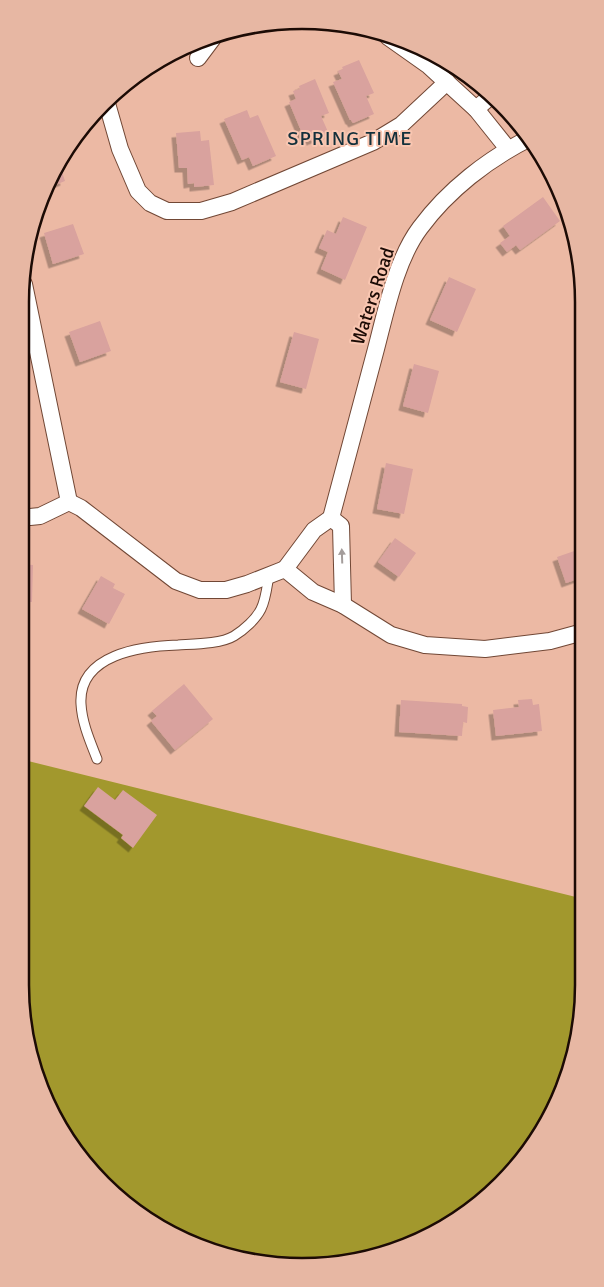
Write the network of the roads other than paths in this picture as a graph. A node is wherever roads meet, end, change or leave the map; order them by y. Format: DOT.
graph roads {
  1 [pos="207,46"];
  2 [pos="406,49"];
  3 [pos="198,58"];
  4 [pos="447,82"];
  5 [pos="486,101"];
  6 [pos="109,109"];
  7 [pos="476,109"];
  8 [pos="523,142"];
  9 [pos="508,149"];
  10 [pos="29,308"];
  11 [pos="69,502"];
  12 [pos="29,517"];
  13 [pos="331,518"];
  14 [pos="284,569"];
  15 [pos="269,575"];
  16 [pos="343,605"];
  17 [pos="575,634"];
  18 [pos="97,759"];
  1 -- 3 [label="street"];
  2 -- 4 [label="street"];
  4 -- 6 [label="street"];
  4 -- 7 [label="street"];
  5 -- 7 [label="street"];
  7 -- 9 [label="street"];
  8 -- 9 [label="street, Waters Road"];
  9 -- 13 [label="street, Waters Road"];
  10 -- 11 [label="street"];
  11 -- 12 [label="street"];
  11 -- 15 [label="street"];
  13 -- 14 [label="street"];
  16 -- 13 [label="street, one-way"];
  14 -- 15 [label="street"];
  14 -- 16 [label="street"];
  15 -- 18 [label="lane"];
  16 -- 17 [label="street"];
}
